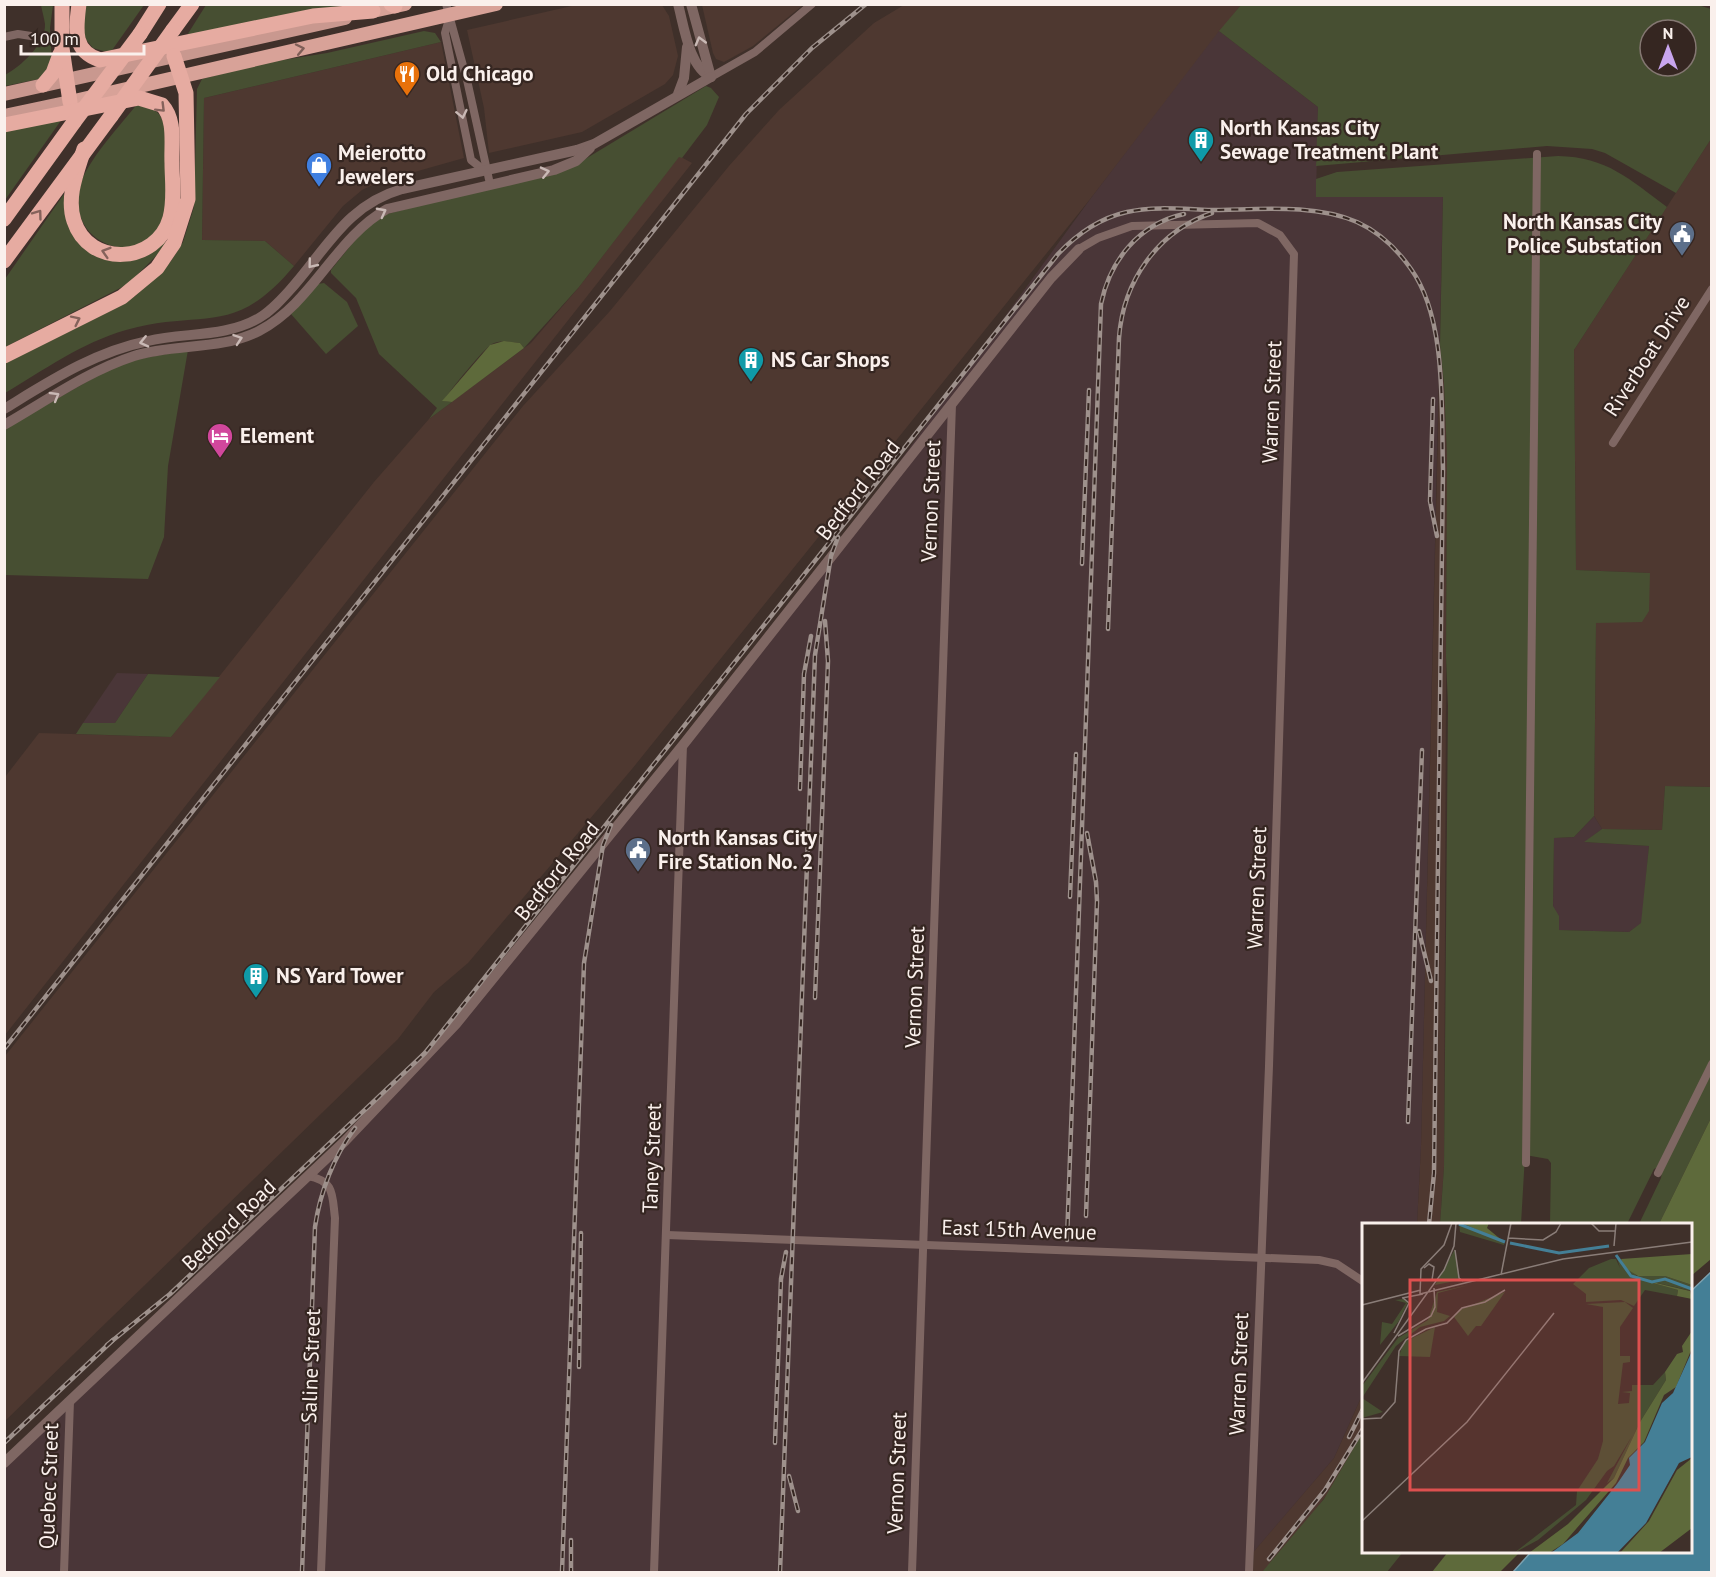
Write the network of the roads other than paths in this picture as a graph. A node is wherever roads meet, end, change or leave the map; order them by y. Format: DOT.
graph roads {
  1 [pos="62,4"];
  2 [pos="79,4"];
  3 [pos="159,4"];
  4 [pos="192,4"];
  5 [pos="496,4"];
  6 [pos="678,4"];
  7 [pos="691,4"];
  8 [pos="812,4"];
  9 [pos="397,5"];
  10 [pos="448,10"];
  11 [pos="373,11"];
  12 [pos="686,35"];
  13 [pos="31,36"];
  14 [pos="4,37"];
  15 [pos="62,48"];
  16 [pos="174,56"];
  17 [pos="180,76"];
  18 [pos="711,76"];
  19 [pos="66,80"];
  20 [pos="43,86"];
  21 [pos="4,94"];
  22 [pos="678,94"];
  23 [pos="70,102"];
  24 [pos="4,116"];
  25 [pos="4,125"];
  26 [pos="594,144"];
  27 [pos="84,149"];
  28 [pos="1537,154"];
  29 [pos="485,171"];
  30 [pos="490,183"];
  31 [pos="4,219"];
  32 [pos="1079,249"];
  33 [pos="4,261"];
  34 [pos="1712,289"];
  35 [pos="4,356"];
  36 [pos="952,402"];
  37 [pos="4,409"];
  38 [pos="4,425"];
  39 [pos="1613,443"];
  40 [pos="683,745"];
  41 [pos="1712,1064"];
  42 [pos="1526,1163"];
  43 [pos="1658,1173"];
  44 [pos="308,1176"];
  45 [pos="667,1235"];
  46 [pos="924,1245"];
  47 [pos="1262,1257"];
  48 [pos="1362,1280"];
  49 [pos="70,1401"];
  50 [pos="4,1463"];
  51 [pos="64,1572"];
  52 [pos="321,1572"];
  53 [pos="654,1572"];
  54 [pos="912,1572"];
  55 [pos="1249,1572"];
  1 -- 15 [label="highway"];
  2 -- 11 [label="highway"];
  3 -- 31 [label="highway, bridge"];
  4 -- 27 [label="highway, bridge"];
  5 -- 10 [label="highway"];
  6 -- 12 [label="street"];
  18 -- 7 [label="street, one-way"];
  8 -- 18 [label="street"];
  9 -- 11 [label="highway"];
  17 -- 10 [label="highway, one-way"];
  10 -- 29 [label="street"];
  11 -- 16 [label="main road"];
  12 -- 18 [label="street"];
  12 -- 22 [label="street"];
  13 -- 14 [label="street"];
  15 -- 19 [label="highway"];
  15 -- 20 [label="highway"];
  16 -- 17 [label="highway"];
  16 -- 19 [label="main road"];
  17 -- 23 [label="highway"];
  35 -- 17 [label="highway, one-way"];
  18 -- 22 [label="street"];
  19 -- 20 [label="main road"];
  19 -- 23 [label="highway"];
  20 -- 21 [label="main road"];
  22 -- 26 [label="street"];
  23 -- 24 [label="main road"];
  25 -- 27 [label="highway, one-way"];
  26 -- 29 [label="street"];
  30 -- 26 [label="street, one-way"];
  33 -- 27 [label="highway, one-way"];
  28 -- 42 [label="street"];
  29 -- 30 [label="street"];
  29 -- 37 [label="street, one-way"];
  38 -- 30 [label="street, one-way"];
  32 -- 36 [label="street, Bedford Road"];
  32 -- 47 [label="street, Warren Street"];
  34 -- 39 [label="street, Riverboat Drive"];
  36 -- 40 [label="street, Bedford Road"];
  36 -- 46 [label="street, Vernon Street"];
  40 -- 44 [label="street, Bedford Road"];
  40 -- 45 [label="street, Taney Street"];
  41 -- 43 [label="street"];
  44 -- 49 [label="street, Bedford Road"];
  44 -- 52 [label="street, Saline Street"];
  45 -- 46 [label="street, East 15th Avenue"];
  45 -- 53 [label="street, Taney Street"];
  46 -- 47 [label="street, East 15th Avenue"];
  46 -- 54 [label="street, Vernon Street"];
  47 -- 48 [label="street, East 15th Avenue"];
  47 -- 55 [label="street, Warren Street"];
  49 -- 50 [label="street, Bedford Road"];
  49 -- 51 [label="street, Quebec Street"];
}
